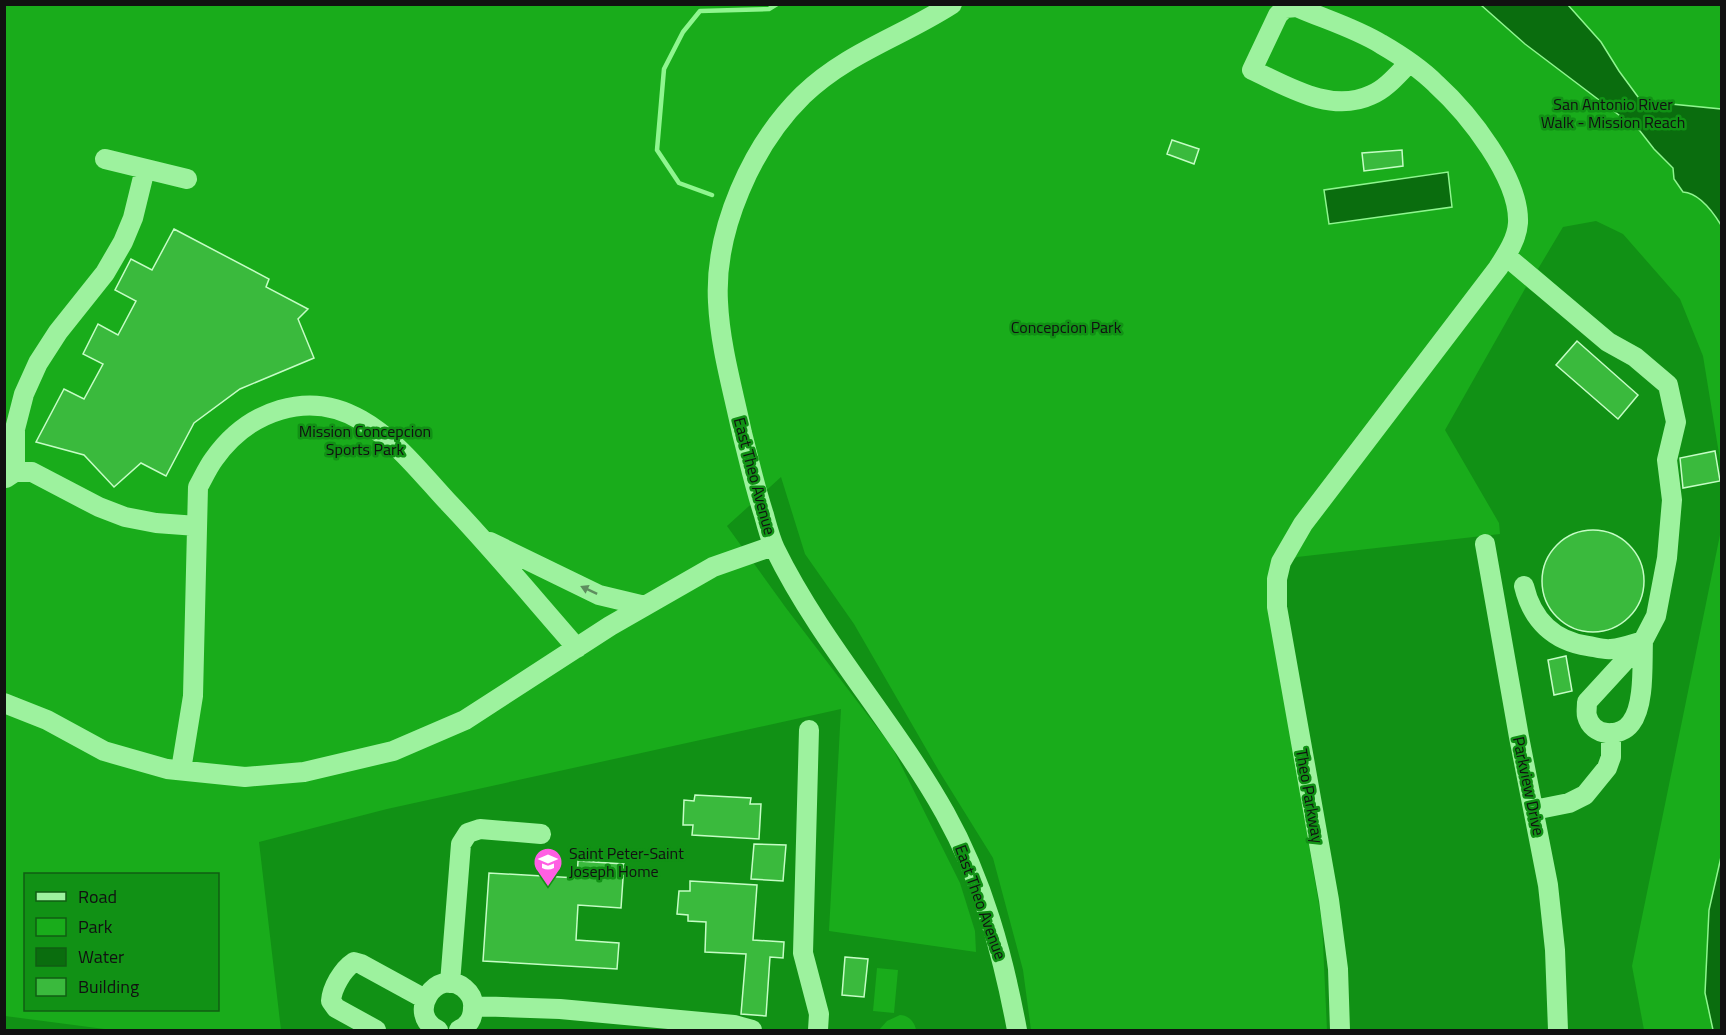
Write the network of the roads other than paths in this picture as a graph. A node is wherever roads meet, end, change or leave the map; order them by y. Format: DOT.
graph roads {
  1 [pos="952,4"];
  2 [pos="1409,63"];
  3 [pos="105,159"];
  4 [pos="145,169"];
  5 [pos="187,179"];
  6 [pos="1506,256"];
  7 [pos="10,476"];
  8 [pos="197,526"];
  9 [pos="482,538"];
  10 [pos="1485,544"];
  11 [pos="773,546"];
  12 [pos="1524,586"];
  13 [pos="645,606"];
  14 [pos="1644,641"];
  15 [pos="577,648"];
  16 [pos="4,703"];
  17 [pos="809,730"];
  18 [pos="1611,733"];
  19 [pos="181,770"];
  20 [pos="1534,810"];
  21 [pos="541,834"];
  22 [pos="450,983"];
  23 [pos="425,999"];
  24 [pos="474,1006"];
  25 [pos="376,1030"];
  26 [pos="434,1030"];
  27 [pos="459,1030"];
  28 [pos="752,1030"];
  29 [pos="818,1030"];
  30 [pos="1017,1030"];
  31 [pos="1340,1030"];
  32 [pos="1558,1030"];
  1 -- 11 [label="street, East Theo Avenue"];
  2 -- 2 [label="street"];
  2 -- 6 [label="street"];
  3 -- 4 [label="street"];
  4 -- 5 [label="street"];
  4 -- 7 [label="street"];
  6 -- 14 [label="street"];
  6 -- 31 [label="street, Theo Parkway"];
  7 -- 8 [label="street"];
  8 -- 9 [label="street"];
  8 -- 19 [label="street"];
  13 -- 9 [label="street, one-way"];
  9 -- 15 [label="street"];
  10 -- 20 [label="street, Parkview Drive"];
  11 -- 13 [label="street"];
  11 -- 30 [label="street, East Theo Avenue"];
  12 -- 14 [label="street"];
  13 -- 15 [label="street"];
  14 -- 18 [label="street"];
  14 -- 18 [label="street"];
  15 -- 19 [label="street"];
  16 -- 19 [label="street"];
  17 -- 29 [label="street"];
  18 -- 20 [label="street"];
  20 -- 32 [label="street, Parkview Drive"];
  21 -- 22 [label="street"];
  22 -- 23 [label="street"];
  22 -- 24 [label="street"];
  23 -- 25 [label="street"];
  23 -- 26 [label="street"];
  24 -- 27 [label="street"];
  24 -- 28 [label="street"];
}
